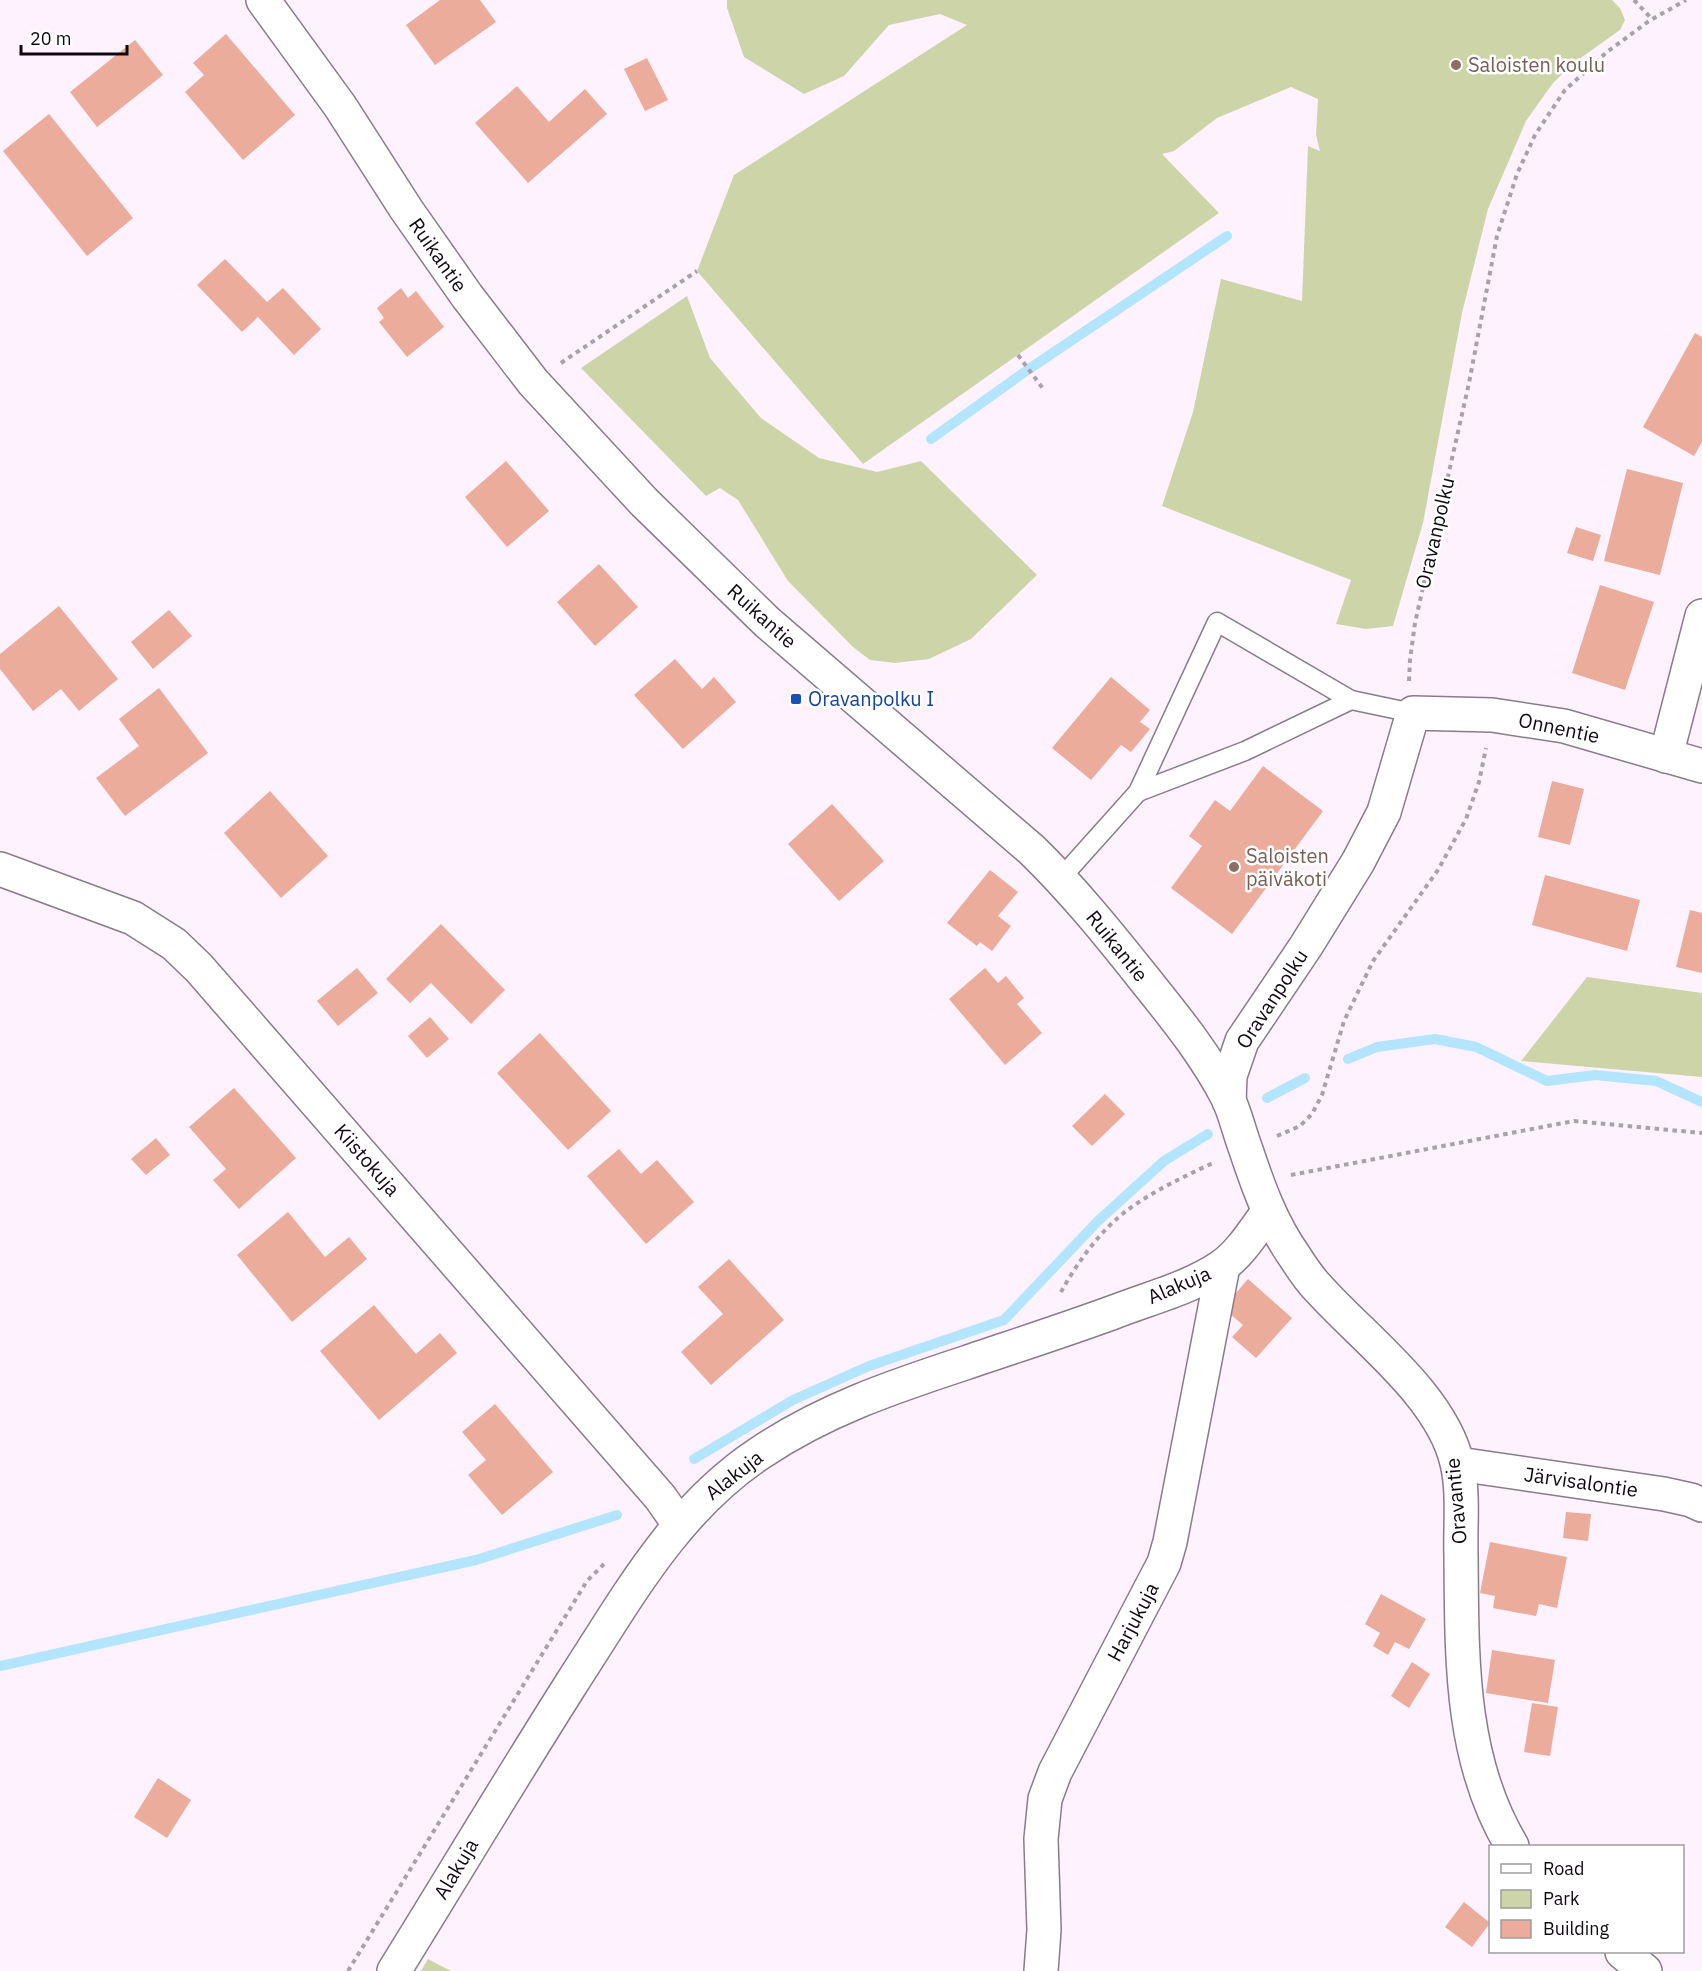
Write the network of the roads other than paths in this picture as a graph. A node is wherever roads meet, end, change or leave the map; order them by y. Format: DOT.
graph roads {
  1 [pos="263,0"];
  2 [pos="1702,616"];
  3 [pos="1351,700"];
  4 [pos="1413,713"];
  5 [pos="1666,756"];
  6 [pos="1702,766"];
  7 [pos="1138,792"];
  8 [pos="0,869"];
  9 [pos="1060,878"];
  10 [pos="1229,1101"];
  11 [pos="1268,1212"];
  12 [pos="1223,1266"];
  13 [pos="1458,1464"];
  14 [pos="1702,1505"];
  15 [pos="679,1524"];
  16 [pos="1511,1845"];
  17 [pos="1623,1953"];
  18 [pos="394,1971"];
  19 [pos="1041,1971"];
  20 [pos="1645,1971"];
  1 -- 9 [label="street, Ruikantie"];
  2 -- 5 [label="street"];
  3 -- 4 [label="lane"];
  3 -- 7 [label="lane"];
  3 -- 7 [label="lane"];
  4 -- 5 [label="street, Onnentie"];
  4 -- 10 [label="street, Oravanpolku"];
  5 -- 6 [label="street, Onnentie"];
  7 -- 9 [label="lane"];
  8 -- 15 [label="street, Kiistokuja"];
  9 -- 10 [label="street, Ruikantie"];
  10 -- 11 [label="street, Ruikantie"];
  11 -- 12 [label="street, Alakuja"];
  11 -- 13 [label="street, Oravantie"];
  12 -- 15 [label="street, Alakuja"];
  12 -- 19 [label="street, Harjukuja"];
  13 -- 14 [label="street, Järvisalontie"];
  13 -- 16 [label="street, Oravantie"];
  15 -- 18 [label="street, Alakuja"];
  17 -- 20 [label="street"];
}
